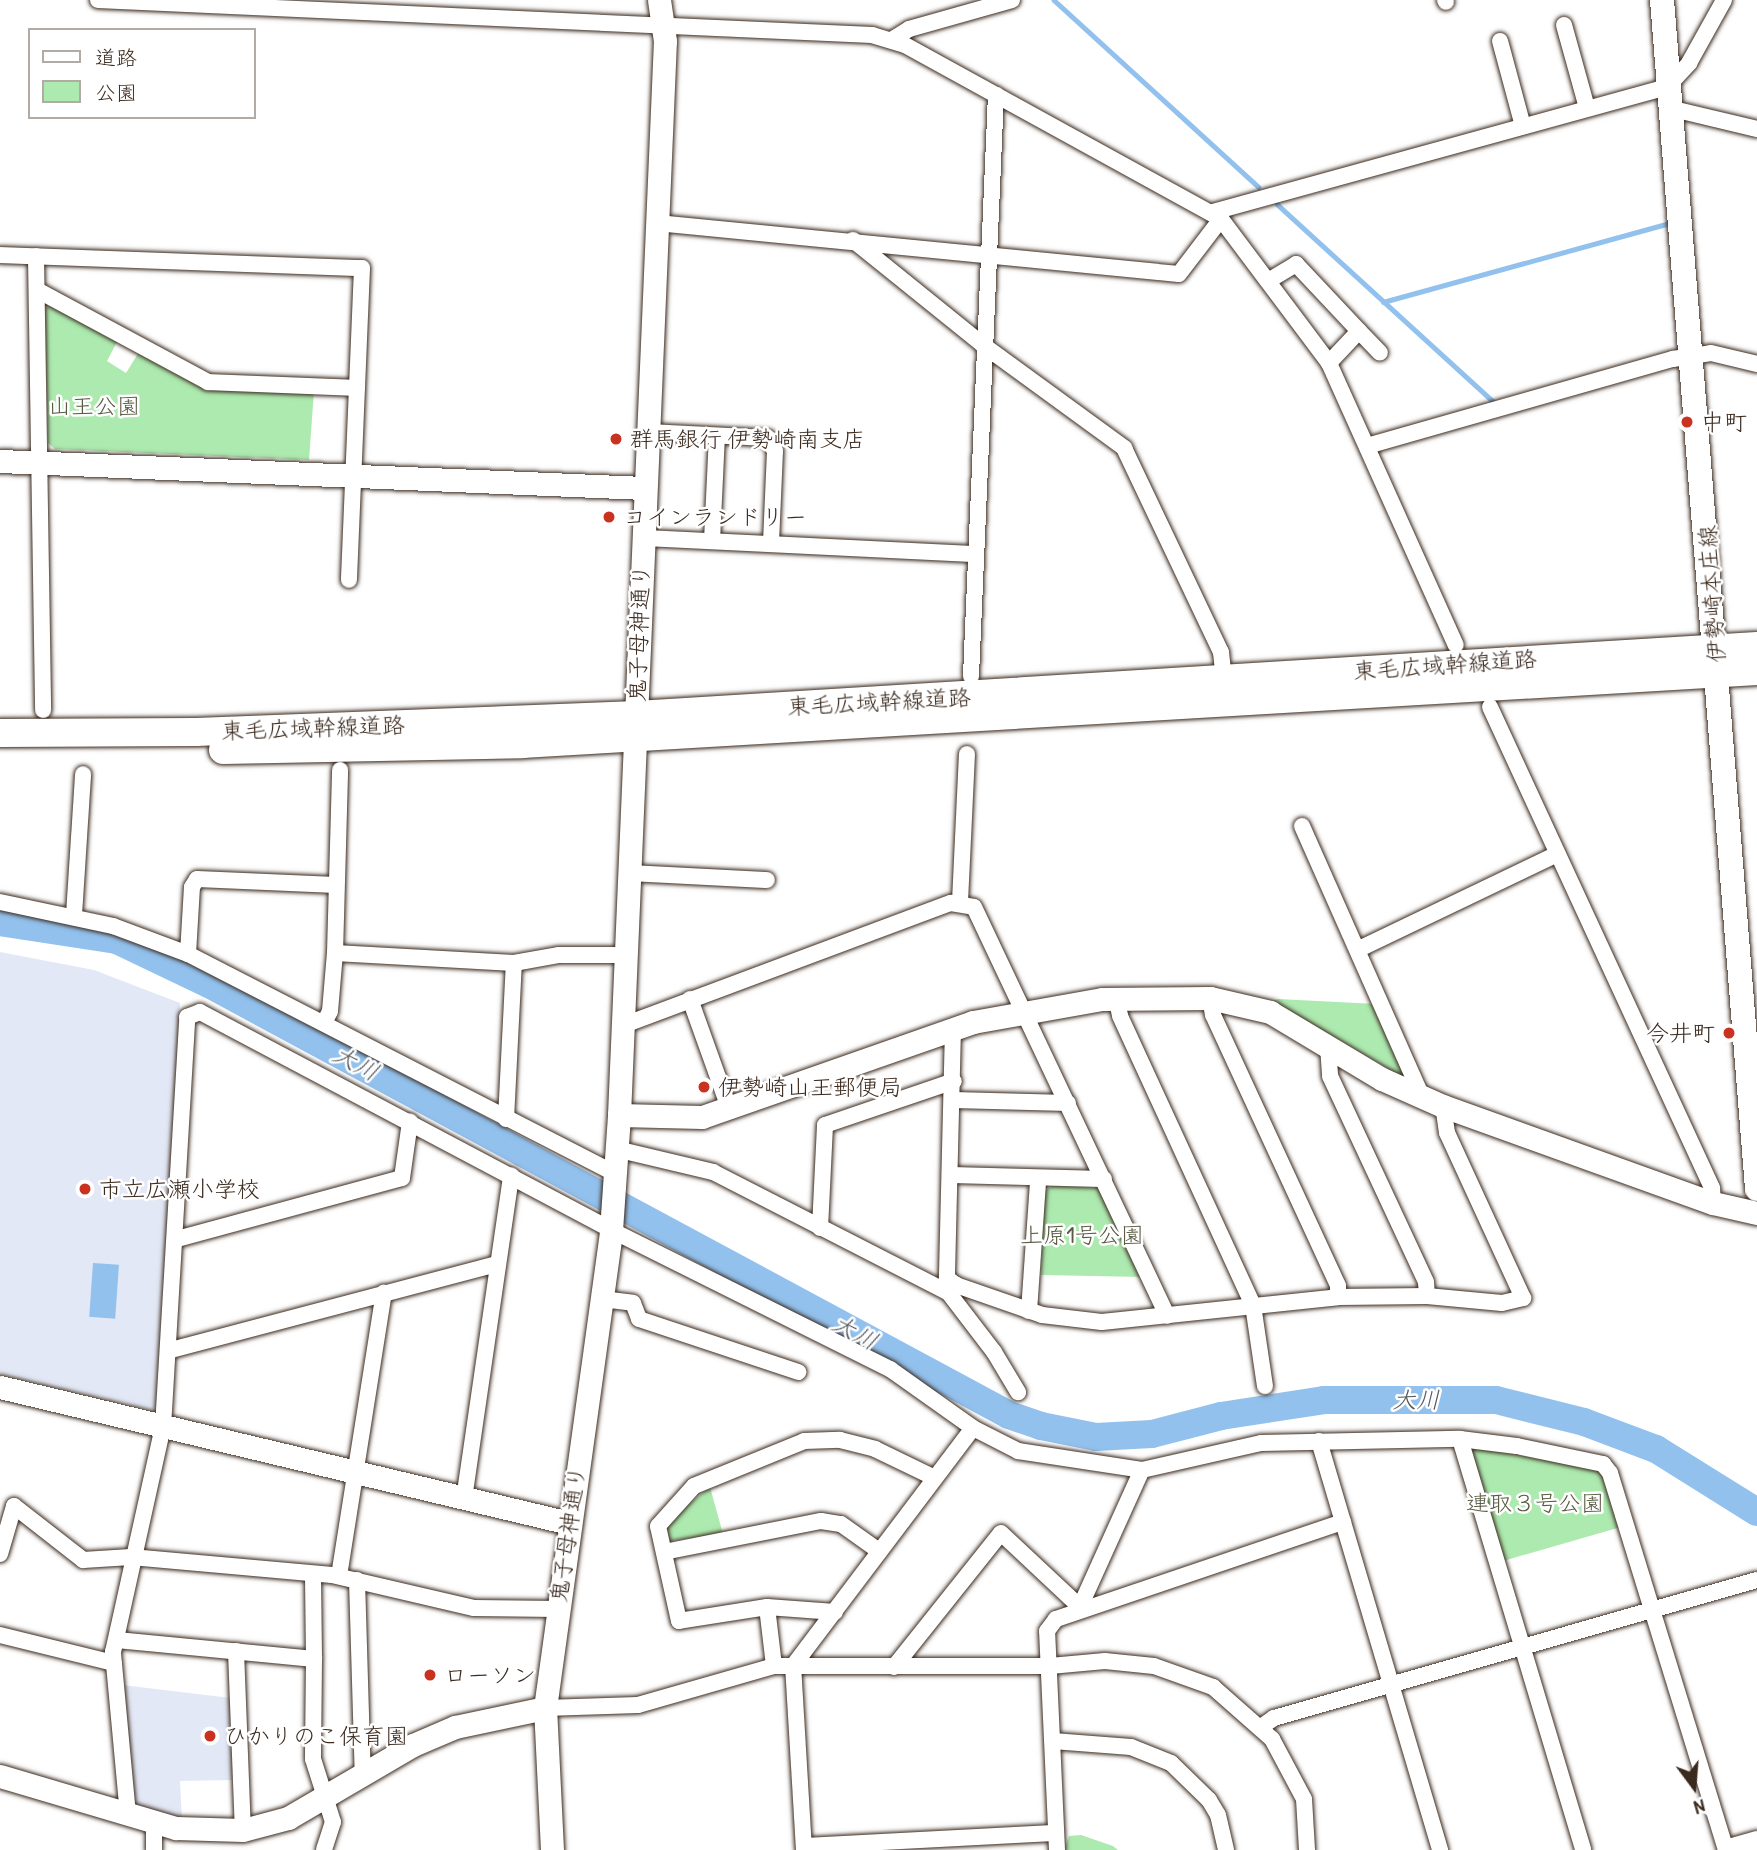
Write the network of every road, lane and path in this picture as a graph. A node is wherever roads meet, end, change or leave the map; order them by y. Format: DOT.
graph roads {
  1 [pos="97,0"];
  2 [pos="659,0"];
  3 [pos="1012,0"];
  4 [pos="1662,0"];
  5 [pos="1724,0"];
  6 [pos="373,5"];
  7 [pos="1564,24"];
  8 [pos="663,26"];
  9 [pos="893,39"];
  10 [pos="1500,41"];
  11 [pos="996,94"];
  12 [pos="1668,97"];
  13 [pos="1587,108"];
  14 [pos="1523,126"];
  15 [pos="1757,129"];
  16 [pos="1217,215"];
  17 [pos="657,223"];
  18 [pos="853,240"];
  19 [pos="0,255"];
  20 [pos="36,256"];
  21 [pos="988,256"];
  22 [pos="1268,281"];
  23 [pos="39,291"];
  24 [pos="1359,331"];
  25 [pos="984,345"];
  26 [pos="1380,353"];
  27 [pos="1691,356"];
  28 [pos="1329,363"];
  29 [pos="1757,364"];
  30 [pos="356,388"];
  31 [pos="648,432"];
  32 [pos="717,436"];
  33 [pos="1367,446"];
  34 [pos="0,461"];
  35 [pos="41,463"];
  36 [pos="353,476"];
  37 [pos="645,488"];
  38 [pos="643,538"];
  39 [pos="712,541"];
  40 [pos="771,543"];
  41 [pos="975,554"];
  42 [pos="349,580"];
  43 [pos="1456,645"];
  44 [pos="1757,646"];
  45 [pos="1717,661"];
  46 [pos="1757,671"];
  47 [pos="971,676"];
  48 [pos="1224,679"];
  49 [pos="1490,708"];
  50 [pos="43,710"];
  51 [pos="636,727"];
  52 [pos="0,733"];
  53 [pos="0,751"];
  54 [pos="967,754"];
  55 [pos="340,770"];
  56 [pos="83,774"];
  57 [pos="1302,827"];
  58 [pos="1557,854"];
  59 [pos="628,873"];
  60 [pos="767,880"];
  61 [pos="336,885"];
  62 [pos="0,902"];
  63 [pos="960,902"];
  64 [pos="74,915"];
  65 [pos="1359,948"];
  66 [pos="335,953"];
  67 [pos="188,954"];
  68 [pos="626,955"];
  69 [pos="514,962"];
  70 [pos="1116,998"];
  71 [pos="690,999"];
  72 [pos="1210,999"];
  73 [pos="1025,1013"];
  74 [pos="324,1023"];
  75 [pos="624,1025"];
  76 [pos="953,1028"];
  77 [pos="1328,1046"];
  78 [pos="954,1081"];
  79 [pos="953,1100"];
  80 [pos="1433,1102"];
  81 [pos="1068,1103"];
  82 [pos="729,1108"];
  83 [pos="620,1115"];
  84 [pos="506,1119"];
  85 [pos="410,1122"];
  86 [pos="616,1149"];
  87 [pos="511,1175"];
  88 [pos="950,1175"];
  89 [pos="615,1178"];
  90 [pos="1104,1179"];
  91 [pos="1038,1181"];
  92 [pos="1757,1189"];
  93 [pos="1713,1203"];
  94 [pos="1757,1213"];
  95 [pos="610,1225"];
  96 [pos="820,1228"];
  97 [pos="177,1239"];
  98 [pos="496,1264"];
  99 [pos="952,1289"];
  100 [pos="384,1293"];
  101 [pos="1427,1296"];
  102 [pos="1338,1297"];
  103 [pos="601,1299"];
  104 [pos="1253,1305"];
  105 [pos="1029,1311"];
  106 [pos="1167,1316"];
  107 [pos="171,1350"];
  108 [pos="799,1372"];
  109 [pos="1265,1386"];
  110 [pos="0,1387"];
  111 [pos="1018,1392"];
  112 [pos="163,1427"];
  113 [pos="973,1428"];
  114 [pos="1460,1439"];
  115 [pos="1319,1441"];
  116 [pos="1142,1470"];
  117 [pos="358,1473"];
  118 [pos="933,1477"];
  119 [pos="464,1499"];
  120 [pos="7,1504"];
  121 [pos="1343,1522"];
  122 [pos="569,1523"];
  123 [pos="879,1551"];
  124 [pos="664,1552"];
  125 [pos="0,1554"];
  126 [pos="131,1557"];
  127 [pos="313,1576"];
  128 [pos="339,1576"];
  129 [pos="357,1580"];
  130 [pos="1757,1580"];
  131 [pos="767,1606"];
  132 [pos="1080,1607"];
  133 [pos="558,1609"];
  134 [pos="1652,1610"];
  135 [pos="835,1612"];
  136 [pos="0,1635"];
  137 [pos="117,1640"];
  138 [pos="1521,1648"];
  139 [pos="236,1651"];
  140 [pos="314,1659"];
  141 [pos="114,1663"];
  142 [pos="774,1666"];
  143 [pos="793,1666"];
  144 [pos="1050,1666"];
  145 [pos="894,1667"];
  146 [pos="1391,1685"];
  147 [pos="545,1708"];
  148 [pos="1261,1727"];
  149 [pos="1053,1741"];
  150 [pos="0,1776"];
  151 [pos="363,1777"];
  152 [pos="323,1800"];
  153 [pos="128,1815"];
  154 [pos="154,1823"];
  155 [pos="243,1830"];
  156 [pos="1055,1833"];
  157 [pos="1757,1842"];
  158 [pos="804,1848"];
  159 [pos="154,1850"];
  160 [pos="324,1850"];
  161 [pos="552,1850"];
  162 [pos="1057,1850"];
  163 [pos="1226,1850"];
  164 [pos="1307,1850"];
  165 [pos="1440,1850"];
  166 [pos="1583,1850"];
  167 [pos="1727,1850"];
  1 -- 6 [label="street"];
  2 -- 8 [label="street, 鬼子母神通り"];
  3 -- 9 [label="street"];
  4 -- 12 [label="main road, 伊勢崎本庄線"];
  5 -- 12 [label="street"];
  6 -- 8 [label="street"];
  7 -- 13 [label="street"];
  8 -- 9 [label="street"];
  8 -- 17 [label="street, 鬼子母神通り"];
  9 -- 11 [label="street"];
  10 -- 14 [label="street"];
  11 -- 16 [label="street"];
  11 -- 21 [label="street"];
  12 -- 13 [label="street"];
  12 -- 15 [label="street"];
  12 -- 27 [label="main road, 伊勢崎本庄線"];
  13 -- 14 [label="street"];
  14 -- 16 [label="street"];
  16 -- 21 [label="street"];
  16 -- 22 [label="street"];
  17 -- 18 [label="street"];
  17 -- 31 [label="street, 鬼子母神通り"];
  18 -- 21 [label="street"];
  18 -- 25 [label="street"];
  19 -- 20 [label="street"];
  20 -- 23 [label="street"];
  20 -- 30 [label="street"];
  21 -- 25 [label="street"];
  22 -- 24 [label="street"];
  22 -- 28 [label="street"];
  23 -- 30 [label="street"];
  23 -- 35 [label="street"];
  24 -- 26 [label="street"];
  24 -- 28 [label="street"];
  25 -- 41 [label="street"];
  25 -- 48 [label="street"];
  27 -- 29 [label="street"];
  27 -- 33 [label="street"];
  27 -- 45 [label="main road, 伊勢崎本庄線"];
  28 -- 33 [label="street"];
  30 -- 36 [label="street"];
  31 -- 32 [label="street"];
  31 -- 37 [label="street, 鬼子母神通り"];
  32 -- 39 [label="street"];
  32 -- 40 [label="street"];
  33 -- 43 [label="street"];
  34 -- 35 [label="street"];
  35 -- 36 [label="street"];
  35 -- 50 [label="street"];
  36 -- 37 [label="street"];
  36 -- 42 [label="street"];
  37 -- 38 [label="street, 鬼子母神通り"];
  38 -- 39 [label="street"];
  38 -- 51 [label="street, 鬼子母神通り"];
  39 -- 40 [label="street"];
  40 -- 41 [label="street"];
  41 -- 47 [label="street"];
  44 -- 45 [label="highway, 東毛広域幹線道路"];
  45 -- 46 [label="highway, 東毛広域幹線道路"];
  45 -- 48 [label="highway, 東毛広域幹線道路"];
  45 -- 51 [label="highway, 東毛広域幹線道路"];
  45 -- 92 [label="main road, 伊勢崎本庄線"];
  48 -- 51 [label="highway, 東毛広域幹線道路"];
  49 -- 58 [label="street"];
  51 -- 52 [label="highway, 東毛広域幹線道路"];
  51 -- 53 [label="highway, 東毛広域幹線道路"];
  51 -- 59 [label="street, 鬼子母神通り"];
  54 -- 63 [label="street"];
  55 -- 61 [label="street"];
  56 -- 64 [label="street"];
  57 -- 65 [label="street"];
  58 -- 65 [label="street"];
  58 -- 93 [label="street"];
  59 -- 60 [label="street"];
  59 -- 68 [label="street, 鬼子母神通り"];
  61 -- 66 [label="street"];
  61 -- 67 [label="street"];
  62 -- 64 [label="street"];
  63 -- 71 [label="street"];
  63 -- 73 [label="street"];
  64 -- 67 [label="street"];
  65 -- 80 [label="street"];
  66 -- 69 [label="street"];
  66 -- 74 [label="street"];
  67 -- 74 [label="street"];
  68 -- 69 [label="street"];
  68 -- 75 [label="street, 鬼子母神通り"];
  69 -- 84 [label="street"];
  70 -- 72 [label="street"];
  70 -- 73 [label="street"];
  70 -- 104 [label="street"];
  71 -- 75 [label="street"];
  71 -- 82 [label="street"];
  72 -- 77 [label="street"];
  72 -- 102 [label="street"];
  73 -- 76 [label="street"];
  73 -- 81 [label="street"];
  74 -- 84 [label="street"];
  75 -- 83 [label="street, 鬼子母神通り"];
  76 -- 78 [label="street"];
  76 -- 82 [label="street"];
  77 -- 80 [label="street"];
  77 -- 101 [label="street"];
  78 -- 79 [label="street"];
  78 -- 96 [label="street"];
  79 -- 81 [label="street"];
  79 -- 88 [label="street"];
  80 -- 93 [label="street"];
  80 -- 101 [label="street"];
  81 -- 90 [label="street"];
  82 -- 83 [label="street"];
  83 -- 86 [label="street, 鬼子母神通り"];
  84 -- 89 [label="street"];
  85 -- 87 [label="street"];
  85 -- 97 [label="street"];
  85 -- 97 [label="street"];
  86 -- 89 [label="street, 鬼子母神通り"];
  86 -- 96 [label="street"];
  87 -- 95 [label="street"];
  87 -- 98 [label="street"];
  88 -- 91 [label="street"];
  88 -- 99 [label="street"];
  89 -- 95 [label="street, 鬼子母神通り"];
  90 -- 91 [label="street"];
  90 -- 106 [label="street"];
  91 -- 105 [label="street"];
  93 -- 94 [label="street"];
  95 -- 103 [label="street, 鬼子母神通り"];
  95 -- 113 [label="street"];
  96 -- 99 [label="street"];
  97 -- 107 [label="street"];
  98 -- 100 [label="street"];
  98 -- 119 [label="street"];
  99 -- 105 [label="street"];
  99 -- 111 [label="street"];
  100 -- 107 [label="street"];
  100 -- 117 [label="street"];
  101 -- 102 [label="street"];
  102 -- 104 [label="street"];
  103 -- 108 [label="street"];
  103 -- 122 [label="street, 鬼子母神通り"];
  104 -- 106 [label="street"];
  104 -- 109 [label="street"];
  105 -- 106 [label="street"];
  107 -- 112 [label="street"];
  110 -- 112 [label="street"];
  112 -- 117 [label="street"];
  112 -- 126 [label="street"];
  113 -- 116 [label="street"];
  113 -- 118 [label="street"];
  114 -- 115 [label="street"];
  114 -- 134 [label="street"];
  114 -- 138 [label="street"];
  115 -- 116 [label="street"];
  115 -- 121 [label="street"];
  116 -- 132 [label="street"];
  117 -- 119 [label="street"];
  117 -- 128 [label="street"];
  118 -- 123 [label="street"];
  118 -- 124 [label="street"];
  119 -- 122 [label="street"];
  120 -- 125 [label="street"];
  120 -- 126 [label="street"];
  121 -- 132 [label="street"];
  121 -- 146 [label="street"];
  122 -- 133 [label="street, 鬼子母神通り"];
  123 -- 124 [label="street"];
  123 -- 135 [label="street"];
  124 -- 131 [label="street"];
  126 -- 127 [label="street"];
  126 -- 137 [label="street"];
  127 -- 128 [label="street"];
  127 -- 140 [label="street"];
  128 -- 129 [label="street"];
  129 -- 133 [label="street"];
  129 -- 151 [label="street"];
  130 -- 134 [label="street"];
  131 -- 135 [label="street"];
  131 -- 142 [label="street"];
  132 -- 144 [label="street"];
  132 -- 145 [label="street"];
  133 -- 147 [label="street, 鬼子母神通り"];
  134 -- 138 [label="street"];
  134 -- 167 [label="street"];
  135 -- 143 [label="street"];
  136 -- 141 [label="street"];
  137 -- 139 [label="street"];
  137 -- 141 [label="street"];
  138 -- 146 [label="street"];
  138 -- 166 [label="street"];
  139 -- 140 [label="street"];
  139 -- 155 [label="street"];
  140 -- 152 [label="street"];
  141 -- 153 [label="street"];
  142 -- 143 [label="street"];
  142 -- 147 [label="street"];
  143 -- 145 [label="street"];
  143 -- 158 [label="street"];
  144 -- 145 [label="street"];
  144 -- 148 [label="street"];
  144 -- 149 [label="street"];
  146 -- 148 [label="street"];
  146 -- 165 [label="street"];
  147 -- 151 [label="street"];
  147 -- 161 [label="street, 鬼子母神通り"];
  148 -- 164 [label="street"];
  149 -- 156 [label="street"];
  149 -- 163 [label="street"];
  150 -- 153 [label="street"];
  151 -- 152 [label="street"];
  152 -- 155 [label="street"];
  152 -- 160 [label="street"];
  153 -- 154 [label="street"];
  154 -- 155 [label="street"];
  154 -- 159 [label="street"];
  156 -- 158 [label="street"];
  156 -- 162 [label="street"];
  157 -- 167 [label="street"];
}
